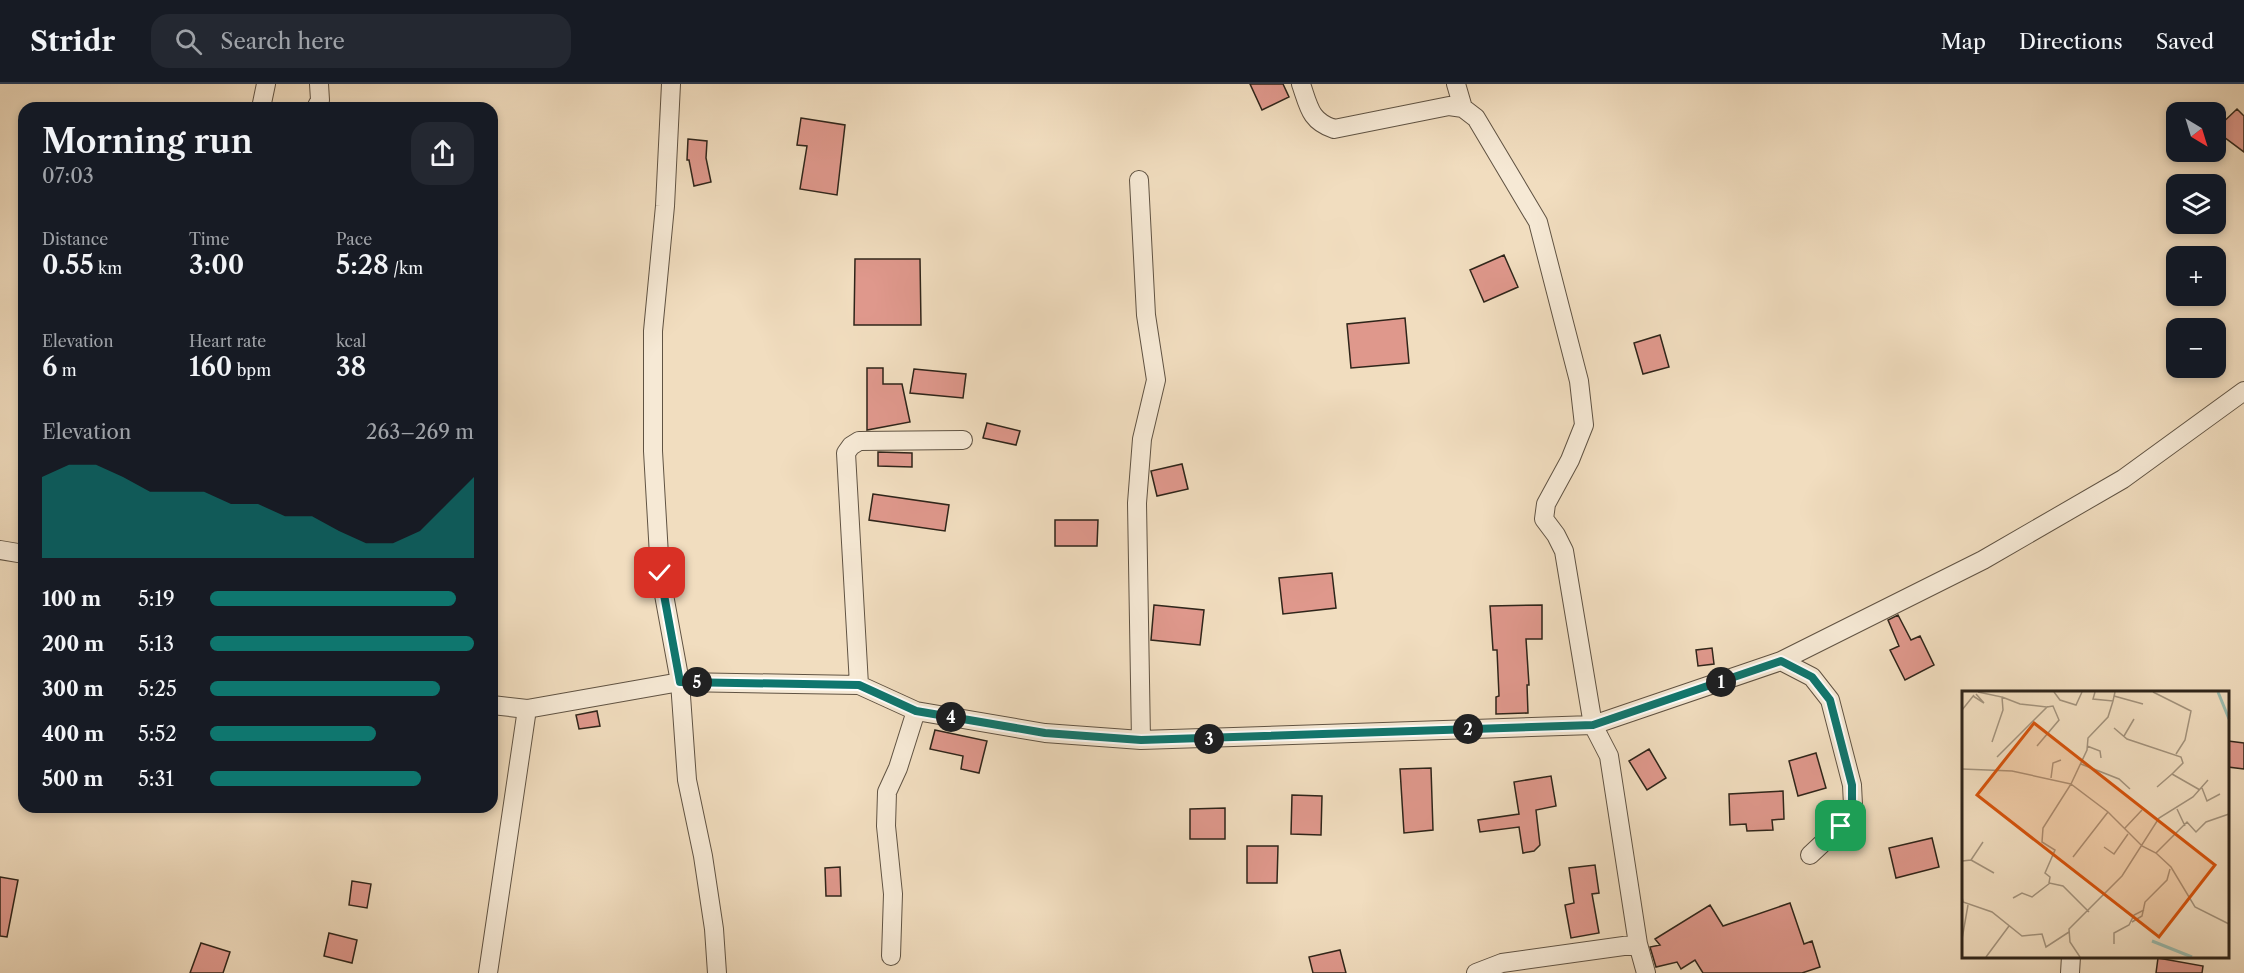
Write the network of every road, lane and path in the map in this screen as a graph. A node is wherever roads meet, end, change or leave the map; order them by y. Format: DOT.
graph roads {
  1 [pos="266,84"];
  2 [pos="319,84"];
  3 [pos="671,84"];
  4 [pos="1301,84"];
  5 [pos="1456,84"];
  6 [pos="262,102"];
  7 [pos="319,102"];
  8 [pos="1464,108"];
  9 [pos="1139,180"];
  10 [pos="2244,391"];
  11 [pos="963,440"];
  12 [pos="0,550"];
  13 [pos="18,553"];
  14 [pos="1781,661"];
  15 [pos="680,682"];
  16 [pos="859,685"];
  17 [pos="498,706"];
  18 [pos="527,709"];
  19 [pos="916,711"];
  20 [pos="1593,725"];
  21 [pos="1141,740"];
  22 [pos="1810,855"];
  23 [pos="1638,944"];
  24 [pos="891,956"];
  25 [pos="2071,958"];
  26 [pos="488,973"];
  27 [pos="717,973"];
  28 [pos="1476,973"];
  29 [pos="1646,973"];
  30 [pos="2070,973"];
  1 -- 6 [label="street"];
  2 -- 7 [label="street"];
  3 -- 15 [label="street"];
  4 -- 8 [label="street"];
  5 -- 8 [label="street"];
  8 -- 20 [label="street"];
  9 -- 21 [label="street"];
  10 -- 14 [label="street"];
  11 -- 16 [label="street"];
  12 -- 13 [label="street"];
  14 -- 20 [label="street"];
  14 -- 22 [label="street"];
  15 -- 16 [label="street"];
  15 -- 18 [label="street"];
  15 -- 27 [label="street"];
  16 -- 19 [label="street"];
  17 -- 18 [label="street"];
  18 -- 26 [label="street"];
  19 -- 21 [label="street"];
  19 -- 24 [label="street"];
  20 -- 21 [label="street"];
  20 -- 23 [label="street"];
  23 -- 28 [label="street"];
  23 -- 29 [label="street"];
  25 -- 30 [label="street"];
}
